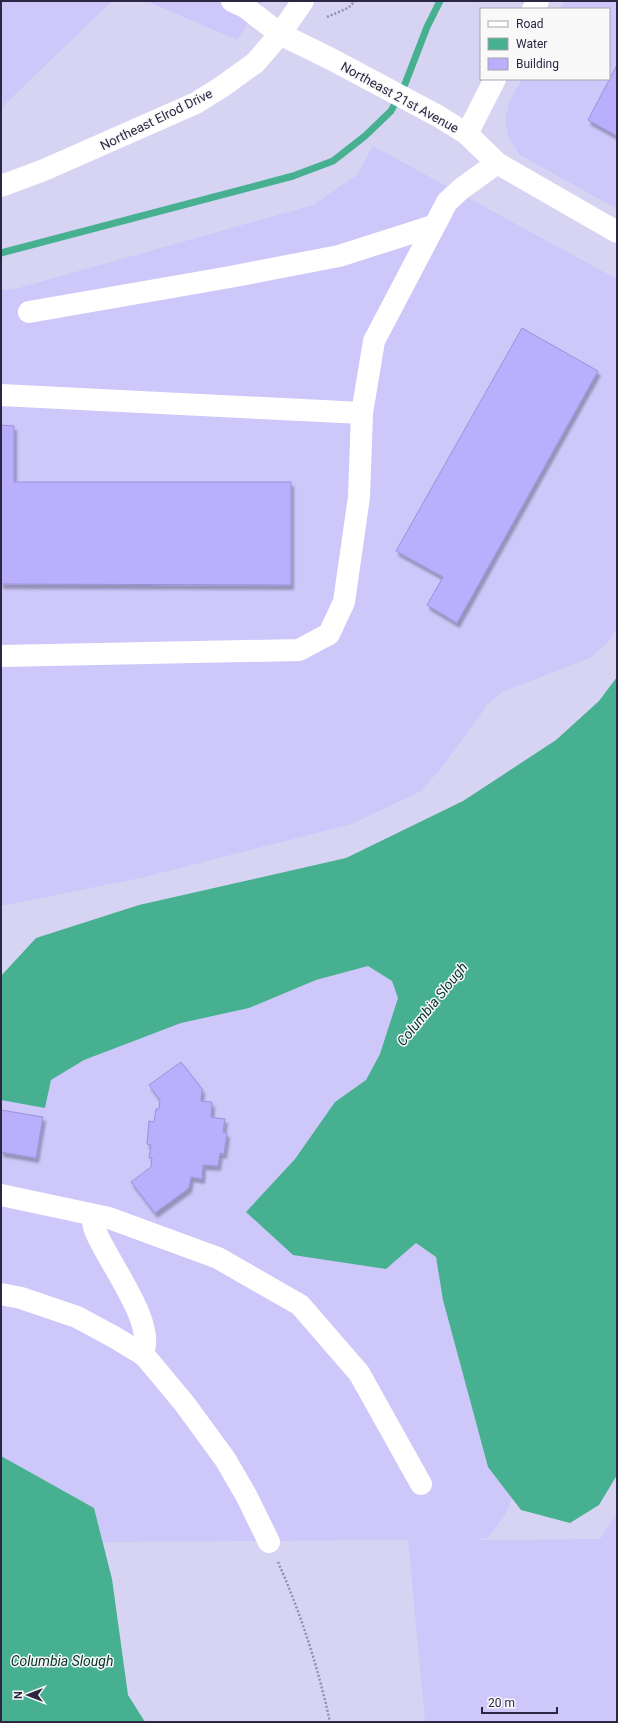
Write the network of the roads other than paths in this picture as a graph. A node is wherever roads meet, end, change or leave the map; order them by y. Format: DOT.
graph roads {
  1 [pos="232,1"];
  2 [pos="303,1"];
  3 [pos="280,34"];
  4 [pos="494,80"];
  5 [pos="467,134"];
  6 [pos="497,163"];
  7 [pos="1,186"];
  8 [pos="434,226"];
  9 [pos="617,232"];
  10 [pos="30,312"];
  11 [pos="1,395"];
  12 [pos="362,413"];
  13 [pos="1,656"];
  14 [pos="1,1195"];
  15 [pos="92,1215"];
  16 [pos="1,1294"];
  17 [pos="142,1354"];
  18 [pos="421,1484"];
  19 [pos="269,1542"];
  1 -- 3 [label="street, Northeast 21st Avenue"];
  2 -- 3 [label="street, Northeast Elrod Drive"];
  3 -- 5 [label="street, Northeast 21st Avenue"];
  3 -- 7 [label="street, Northeast Elrod Drive"];
  4 -- 5 [label="street"];
  5 -- 6 [label="street, Northeast 21st Avenue"];
  6 -- 8 [label="street"];
  6 -- 9 [label="street, Northeast 21st Avenue"];
  8 -- 10 [label="street"];
  8 -- 12 [label="street"];
  11 -- 12 [label="street"];
  12 -- 13 [label="street"];
  14 -- 15 [label="street"];
  15 -- 17 [label="street"];
  15 -- 18 [label="street"];
  16 -- 17 [label="street"];
  17 -- 19 [label="street"];
}
